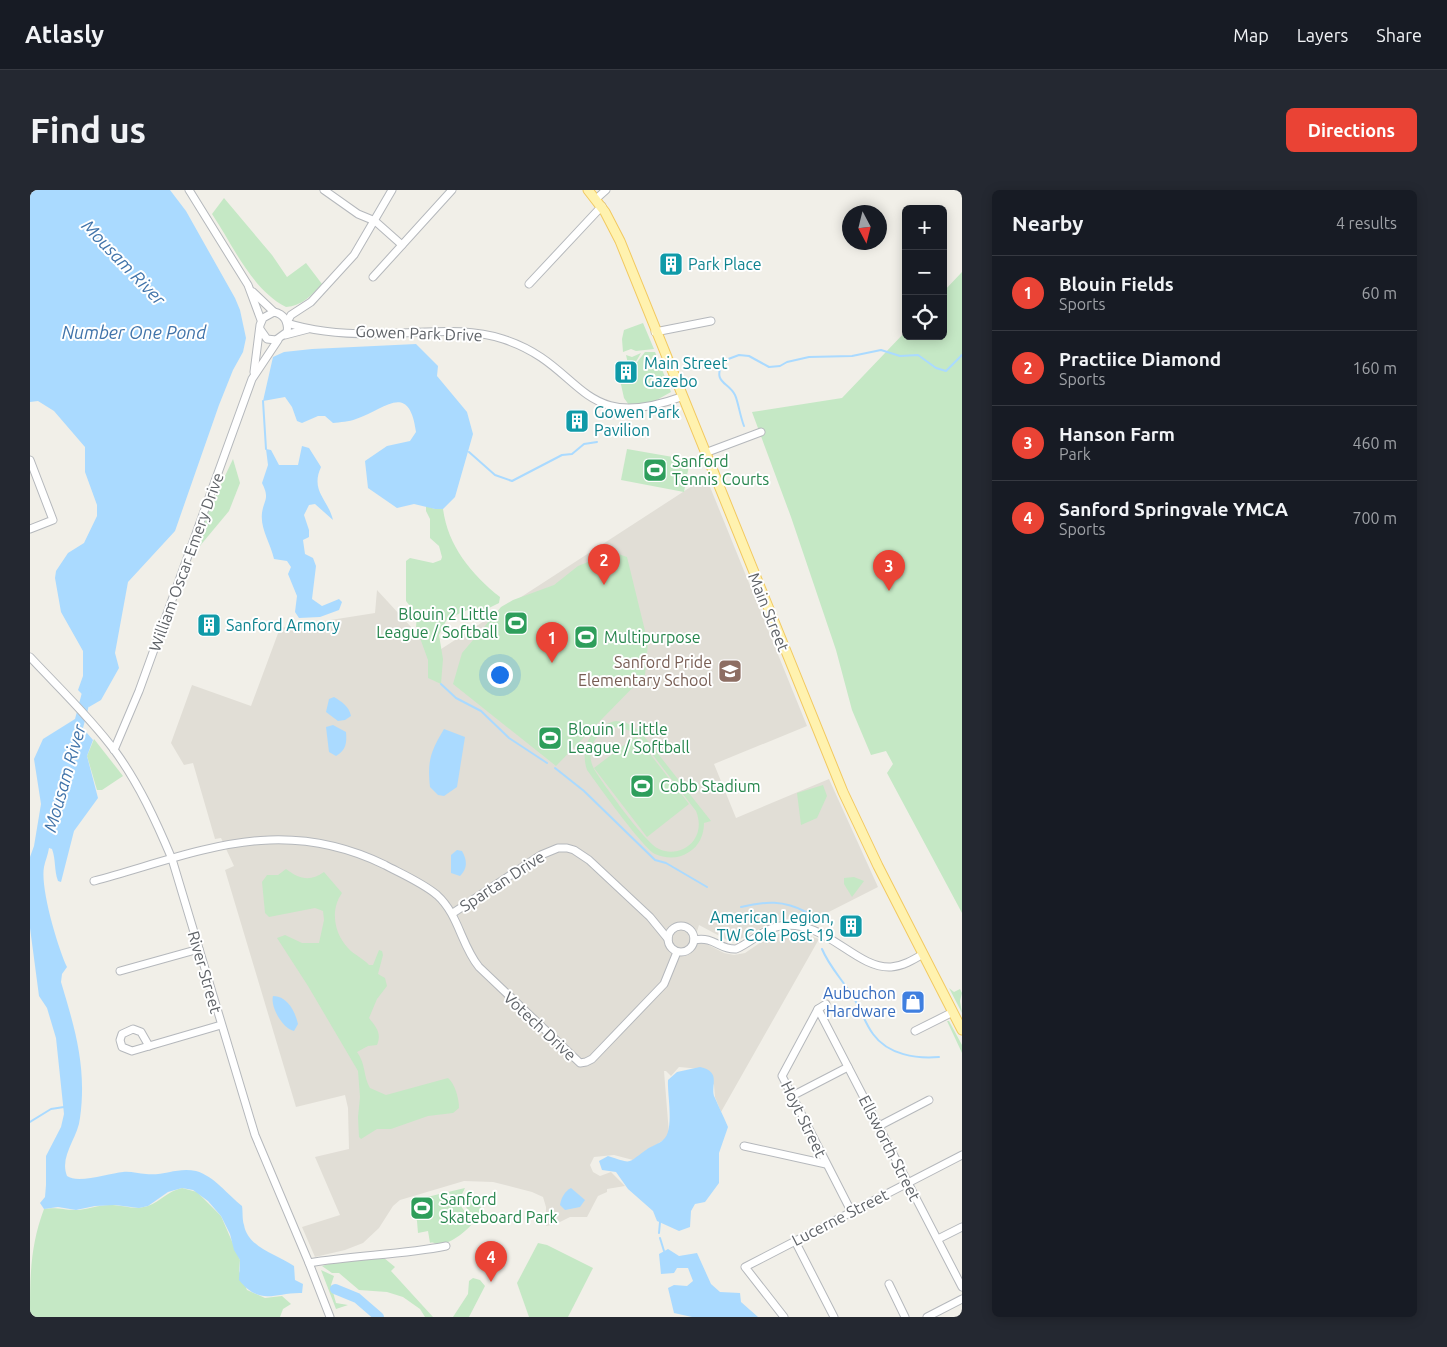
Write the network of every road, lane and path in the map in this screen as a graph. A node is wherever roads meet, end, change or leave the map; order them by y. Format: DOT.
graph roads {
  1 [pos="189,190"];
  2 [pos="199,190"];
  3 [pos="324,190"];
  4 [pos="392,190"];
  5 [pos="452,190"];
  6 [pos="588,190"];
  7 [pos="606,190"];
  8 [pos="195,198"];
  9 [pos="599,203"];
  10 [pos="375,221"];
  11 [pos="402,246"];
  12 [pos="373,277"];
  13 [pos="529,284"];
  14 [pos="251,290"];
  15 [pos="299,311"];
  16 [pos="276,313"];
  17 [pos="261,320"];
  18 [pos="711,321"];
  19 [pos="287,322"];
  20 [pos="314,328"];
  21 [pos="260,329"];
  22 [pos="655,332"];
  23 [pos="285,335"];
  24 [pos="278,340"];
  25 [pos="254,372"];
  26 [pos="681,397"];
  27 [pos="761,432"];
  28 [pos="705,454"];
  29 [pos="30,460"];
  30 [pos="30,529"];
  31 [pos="30,657"];
  32 [pos="114,750"];
  33 [pos="172,859"];
  34 [pos="94,880"];
  35 [pos="453,913"];
  36 [pos="668,939"];
  37 [pos="694,940"];
  38 [pos="199,949"];
  39 [pos="677,952"];
  40 [pos="923,954"];
  41 [pos="120,971"];
  42 [pos="826,1004"];
  43 [pos="818,1009"];
  44 [pos="953,1012"];
  45 [pos="221,1025"];
  46 [pos="962,1030"];
  47 [pos="915,1031"];
  48 [pos="149,1046"];
  49 [pos="848,1067"];
  50 [pos="792,1096"];
  51 [pos="929,1100"];
  52 [pos="879,1126"];
  53 [pos="744,1146"];
  54 [pos="962,1155"];
  55 [pos="826,1164"];
  56 [pos="908,1182"];
  57 [pos="851,1211"];
  58 [pos="962,1227"];
  59 [pos="938,1240"];
  60 [pos="795,1241"];
  61 [pos="446,1246"];
  62 [pos="310,1263"];
  63 [pos="889,1284"];
  64 [pos="962,1286"];
  65 [pos="962,1299"];
  66 [pos="330,1317"];
  67 [pos="784,1317"];
  68 [pos="834,1317"];
  69 [pos="905,1317"];
  70 [pos="927,1317"];
  1 -- 8 [label="street"];
  2 -- 8 [label="street"];
  3 -- 10 [label="street"];
  4 -- 10 [label="street"];
  5 -- 11 [label="street"];
  6 -- 9 [label="main road, Main Street"];
  7 -- 9 [label="street"];
  8 -- 14 [label="street"];
  9 -- 13 [label="street"];
  9 -- 22 [label="main road, Main Street"];
  10 -- 11 [label="street"];
  10 -- 15 [label="street"];
  11 -- 12 [label="street"];
  14 -- 16 [label="street"];
  14 -- 17 [label="street"];
  15 -- 16 [label="street"];
  15 -- 19 [label="street"];
  16 -- 17 [label="street"];
  16 -- 19 [label="street"];
  17 -- 21 [label="street"];
  18 -- 22 [label="street"];
  19 -- 20 [label="street, Gowen Park Drive"];
  19 -- 23 [label="street"];
  20 -- 23 [label="street, Gowen Park Drive"];
  20 -- 26 [label="street, Gowen Park Drive"];
  21 -- 24 [label="street"];
  21 -- 25 [label="street, William Oscar Emery Drive"];
  22 -- 26 [label="main road, Main Street"];
  23 -- 24 [label="street"];
  24 -- 25 [label="street, William Oscar Emery Drive"];
  25 -- 32 [label="street, William Oscar Emery Drive"];
  26 -- 28 [label="main road, Main Street"];
  27 -- 28 [label="street"];
  28 -- 40 [label="main road, Main Street"];
  29 -- 30 [label="street"];
  31 -- 32 [label="street, River Street"];
  32 -- 33 [label="street, River Street"];
  33 -- 34 [label="street, Spartan Drive"];
  33 -- 35 [label="street, Spartan Drive"];
  33 -- 38 [label="street, River Street"];
  35 -- 36 [label="street, Spartan Drive"];
  35 -- 39 [label="street, Votech Drive"];
  36 -- 37 [label="street"];
  36 -- 39 [label="street"];
  37 -- 39 [label="street"];
  37 -- 40 [label="street"];
  38 -- 41 [label="street"];
  38 -- 45 [label="street, River Street"];
  40 -- 44 [label="main road, Main Street"];
  42 -- 43 [label="street, Hoyt Street"];
  43 -- 49 [label="street, Ellsworth Street"];
  43 -- 50 [label="street, Hoyt Street"];
  44 -- 46 [label="main road, Main Street"];
  44 -- 47 [label="street"];
  45 -- 48 [label="street"];
  45 -- 62 [label="street, River Street"];
  49 -- 50 [label="street"];
  49 -- 52 [label="street, Ellsworth Street"];
  50 -- 55 [label="street, Hoyt Street"];
  51 -- 52 [label="street"];
  52 -- 56 [label="street, Ellsworth Street"];
  53 -- 55 [label="street"];
  54 -- 56 [label="street, Lucerne Street"];
  55 -- 57 [label="street, Hoyt Street"];
  56 -- 57 [label="street, Lucerne Street"];
  56 -- 59 [label="street, Ellsworth Street"];
  57 -- 60 [label="street, Lucerne Street"];
  58 -- 59 [label="street"];
  59 -- 64 [label="street, Ellsworth Street"];
  60 -- 67 [label="street, Lucerne Street"];
  60 -- 68 [label="street"];
  61 -- 62 [label="street"];
  62 -- 66 [label="street, River Street"];
  63 -- 69 [label="street"];
  65 -- 70 [label="street"];
}
